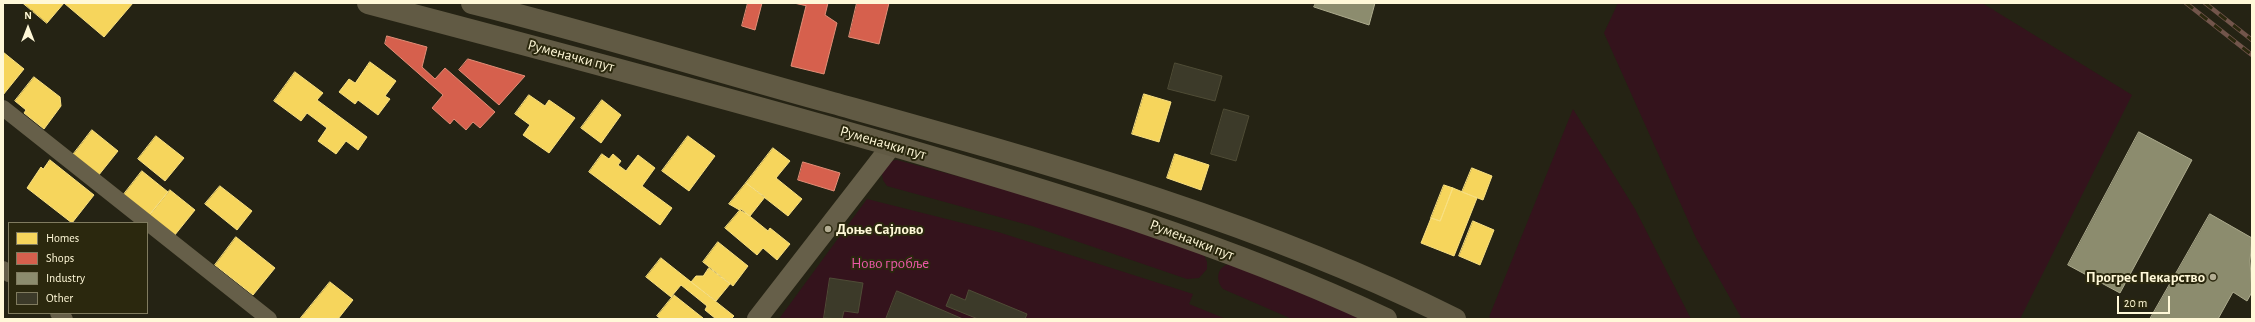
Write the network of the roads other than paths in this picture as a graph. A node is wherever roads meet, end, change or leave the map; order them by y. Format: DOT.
graph roads {
  1 [pos="368,3"];
  2 [pos="472,3"];
  3 [pos="3,108"];
  4 [pos="892,146"];
  5 [pos="147,222"];
  6 [pos="148,223"];
  7 [pos="269,319"];
  8 [pos="756,319"];
  9 [pos="1386,319"];
  10 [pos="1455,319"];
  1 -- 4 [label="main road, Руменачки пут"];
  2 -- 10 [label="main road, Руменачки пут"];
  3 -- 5 [label="street"];
  4 -- 8 [label="street"];
  4 -- 9 [label="main road, Руменачки пут"];
  6 -- 7 [label="street"];
}
